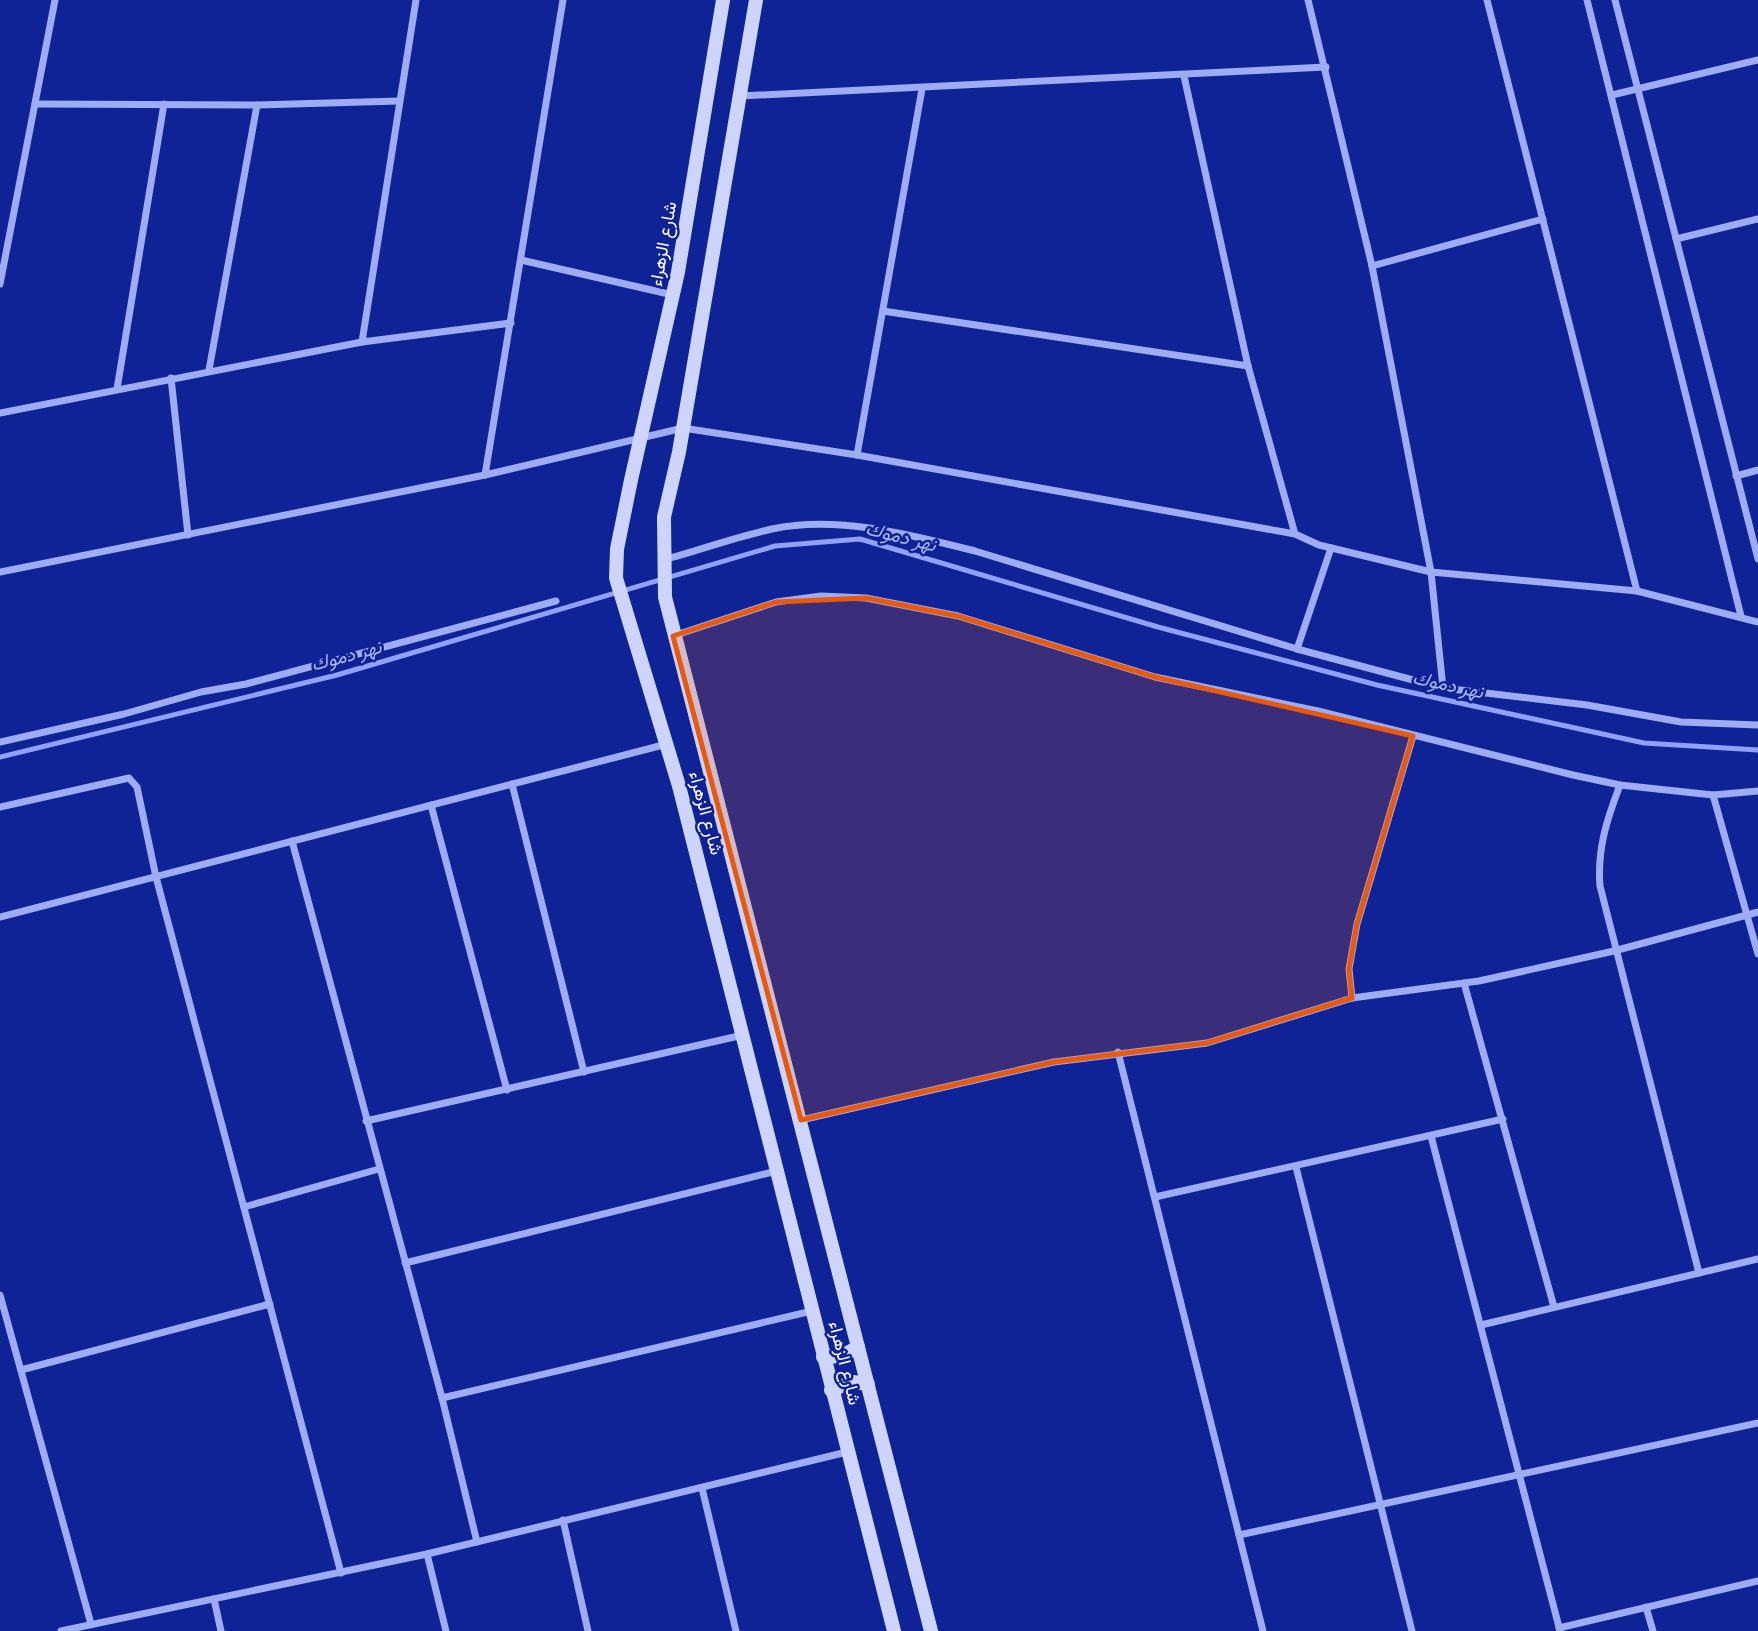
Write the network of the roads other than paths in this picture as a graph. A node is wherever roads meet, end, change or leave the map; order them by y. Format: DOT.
graph roads {
  1 [pos="55,0"];
  2 [pos="415,0"];
  3 [pos="563,0"];
  4 [pos="723,0"];
  5 [pos="756,0"];
  6 [pos="1308,0"];
  7 [pos="1487,0"];
  8 [pos="1587,0"];
  9 [pos="1615,0"];
  10 [pos="1758,60"];
  11 [pos="1326,67"];
  12 [pos="1184,76"];
  13 [pos="922,89"];
  14 [pos="1638,89"];
  15 [pos="1612,95"];
  16 [pos="740,96"];
  17 [pos="400,100"];
  18 [pos="35,104"];
  19 [pos="164,104"];
  20 [pos="257,105"];
  21 [pos="1543,219"];
  22 [pos="1758,219"];
  23 [pos="1676,239"];
  24 [pos="521,260"];
  25 [pos="1372,266"];
  26 [pos="0,284"];
  27 [pos="673,295"];
  28 [pos="883,311"];
  29 [pos="510,323"];
  30 [pos="362,342"];
  31 [pos="1248,366"];
  32 [pos="209,370"];
  33 [pos="171,378"];
  34 [pos="117,389"];
  35 [pos="0,412"];
  36 [pos="683,428"];
  37 [pos="640,441"];
  38 [pos="857,455"];
  39 [pos="1758,470"];
  40 [pos="485,475"];
  41 [pos="1737,476"];
  42 [pos="1295,534"];
  43 [pos="188,535"];
  44 [pos="1331,548"];
  45 [pos="1758,559"];
  46 [pos="662,565"];
  47 [pos="0,572"];
  48 [pos="1431,572"];
  49 [pos="1637,591"];
  50 [pos="556,601"];
  51 [pos="1741,616"];
  52 [pos="1758,622"];
  53 [pos="671,629"];
  54 [pos="1297,649"];
  55 [pos="1443,688"];
  56 [pos="1758,725"];
  57 [pos="1413,736"];
  58 [pos="0,742"];
  59 [pos="667,744"];
  60 [pos="512,784"];
  61 [pos="1620,785"];
  62 [pos="1758,790"];
  63 [pos="1713,795"];
  64 [pos="431,805"];
  65 [pos="0,807"];
  66 [pos="292,841"];
  67 [pos="156,877"];
  68 [pos="1758,912"];
  69 [pos="1749,914"];
  70 [pos="0,917"];
  71 [pos="1614,951"];
  72 [pos="1758,954"];
  73 [pos="1464,983"];
  74 [pos="1352,998"];
  75 [pos="743,1035"];
  76 [pos="1118,1052"];
  77 [pos="584,1072"];
  78 [pos="507,1090"];
  79 [pos="1503,1118"];
  80 [pos="801,1120"];
  81 [pos="366,1121"];
  82 [pos="1431,1136"];
  83 [pos="1296,1167"];
  84 [pos="379,1169"];
  85 [pos="777,1171"];
  86 [pos="1155,1197"];
  87 [pos="244,1206"];
  88 [pos="1758,1259"];
  89 [pos="405,1263"];
  90 [pos="1699,1273"];
  91 [pos="0,1296"];
  92 [pos="270,1304"];
  93 [pos="1555,1307"];
  94 [pos="812,1311"];
  95 [pos="1481,1325"];
  96 [pos="858,1347"];
  97 [pos="823,1357"];
  98 [pos="20,1370"];
  99 [pos="868,1384"];
  100 [pos="831,1390"];
  101 [pos="442,1398"];
  102 [pos="1758,1423"];
  103 [pos="847,1452"];
  104 [pos="1519,1475"];
  105 [pos="702,1488"];
  106 [pos="1381,1504"];
  107 [pos="563,1520"];
  108 [pos="1239,1535"];
  109 [pos="477,1542"];
  110 [pos="427,1554"];
  111 [pos="341,1573"];
  112 [pos="1758,1581"];
  113 [pos="214,1599"];
  114 [pos="1646,1607"];
  115 [pos="91,1624"];
  116 [pos="1560,1629"];
  117 [pos="61,1631"];
  118 [pos="221,1631"];
  119 [pos="446,1631"];
  120 [pos="588,1631"];
  121 [pos="736,1631"];
  122 [pos="894,1631"];
  123 [pos="931,1631"];
  124 [pos="1263,1631"];
  125 [pos="1412,1631"];
  126 [pos="1653,1631"];
  1 -- 18 [label="street"];
  2 -- 17 [label="street"];
  3 -- 24 [label="street"];
  4 -- 27 [label="main road, شارع الزهراء"];
  5 -- 16 [label="main road, شارع الزهراء"];
  6 -- 11 [label="street"];
  7 -- 21 [label="street"];
  8 -- 15 [label="street"];
  9 -- 14 [label="street"];
  10 -- 14 [label="street"];
  11 -- 12 [label="street"];
  11 -- 25 [label="street"];
  12 -- 13 [label="street"];
  12 -- 31 [label="street"];
  13 -- 16 [label="street"];
  13 -- 28 [label="street"];
  14 -- 15 [label="street"];
  14 -- 23 [label="street"];
  15 -- 51 [label="street"];
  16 -- 36 [label="main road, شارع الزهراء"];
  17 -- 20 [label="street"];
  17 -- 30 [label="street"];
  18 -- 19 [label="street"];
  18 -- 26 [label="street"];
  19 -- 20 [label="street"];
  19 -- 34 [label="street"];
  20 -- 32 [label="street"];
  21 -- 25 [label="street"];
  21 -- 49 [label="street"];
  22 -- 23 [label="street"];
  23 -- 41 [label="street"];
  24 -- 27 [label="street"];
  24 -- 29 [label="street"];
  25 -- 48 [label="street"];
  27 -- 37 [label="main road, شارع الزهراء"];
  28 -- 31 [label="street"];
  28 -- 38 [label="street"];
  29 -- 30 [label="street"];
  29 -- 40 [label="street"];
  30 -- 32 [label="street"];
  31 -- 42 [label="street"];
  32 -- 33 [label="street"];
  33 -- 34 [label="street"];
  33 -- 43 [label="street"];
  34 -- 35 [label="street"];
  36 -- 37 [label="street"];
  36 -- 38 [label="street"];
  36 -- 46 [label="main road, شارع الزهراء"];
  37 -- 40 [label="street"];
  37 -- 59 [label="main road, شارع الزهراء"];
  38 -- 42 [label="street"];
  39 -- 41 [label="street"];
  40 -- 43 [label="street"];
  41 -- 45 [label="street"];
  42 -- 44 [label="street"];
  43 -- 47 [label="street"];
  44 -- 48 [label="street"];
  44 -- 54 [label="street"];
  46 -- 53 [label="main road, شارع الزهراء"];
  46 -- 54 [label="street"];
  48 -- 49 [label="street"];
  48 -- 55 [label="street"];
  49 -- 51 [label="street"];
  50 -- 58 [label="street"];
  51 -- 52 [label="street"];
  53 -- 57 [label="street"];
  53 -- 80 [label="main road, شارع الزهراء"];
  54 -- 55 [label="street"];
  55 -- 56 [label="street"];
  57 -- 61 [label="street"];
  57 -- 74 [label="street"];
  59 -- 60 [label="street"];
  59 -- 75 [label="main road, شارع الزهراء"];
  60 -- 64 [label="street"];
  60 -- 77 [label="street"];
  61 -- 63 [label="street"];
  61 -- 71 [label="street"];
  62 -- 63 [label="street"];
  63 -- 69 [label="street"];
  64 -- 66 [label="street"];
  64 -- 78 [label="street"];
  65 -- 67 [label="street"];
  66 -- 67 [label="street"];
  66 -- 81 [label="street"];
  67 -- 70 [label="street"];
  67 -- 87 [label="street"];
  68 -- 69 [label="street"];
  69 -- 71 [label="street"];
  69 -- 72 [label="street"];
  71 -- 73 [label="street"];
  71 -- 90 [label="street"];
  73 -- 74 [label="street"];
  73 -- 79 [label="street"];
  74 -- 76 [label="street"];
  75 -- 77 [label="street"];
  75 -- 85 [label="main road, شارع الزهراء"];
  76 -- 80 [label="street"];
  76 -- 86 [label="street"];
  77 -- 78 [label="street"];
  78 -- 81 [label="street"];
  79 -- 82 [label="street"];
  79 -- 93 [label="street"];
  80 -- 96 [label="main road, شارع الزهراء"];
  81 -- 84 [label="street"];
  82 -- 83 [label="street"];
  82 -- 95 [label="street"];
  83 -- 86 [label="street"];
  83 -- 106 [label="street"];
  84 -- 87 [label="street"];
  84 -- 89 [label="street"];
  85 -- 89 [label="street"];
  85 -- 94 [label="main road, شارع الزهراء"];
  86 -- 108 [label="street"];
  87 -- 92 [label="street"];
  88 -- 90 [label="street"];
  89 -- 101 [label="street"];
  90 -- 93 [label="street"];
  91 -- 98 [label="street"];
  92 -- 98 [label="street"];
  92 -- 111 [label="street"];
  93 -- 95 [label="street"];
  94 -- 97 [label="main road, شارع الزهراء"];
  94 -- 101 [label="street"];
  95 -- 104 [label="street"];
  96 -- 97 [label="main road"];
  96 -- 99 [label="main road, شارع الزهراء"];
  97 -- 100 [label="main road, شارع الزهراء"];
  98 -- 115 [label="street"];
  99 -- 100 [label="main road"];
  99 -- 123 [label="main road, شارع الزهراء"];
  100 -- 103 [label="main road, شارع الزهراء"];
  101 -- 109 [label="street"];
  102 -- 104 [label="street"];
  103 -- 105 [label="street"];
  103 -- 122 [label="main road, شارع الزهراء"];
  104 -- 106 [label="street"];
  104 -- 116 [label="street"];
  105 -- 107 [label="street"];
  105 -- 121 [label="street"];
  106 -- 108 [label="street"];
  106 -- 125 [label="street"];
  107 -- 109 [label="street"];
  107 -- 120 [label="street"];
  108 -- 124 [label="street"];
  109 -- 110 [label="street"];
  110 -- 111 [label="street"];
  110 -- 119 [label="street"];
  111 -- 113 [label="street"];
  112 -- 114 [label="street"];
  113 -- 115 [label="street"];
  113 -- 118 [label="street"];
  114 -- 116 [label="street"];
  114 -- 126 [label="street"];
  115 -- 117 [label="street"];
}
